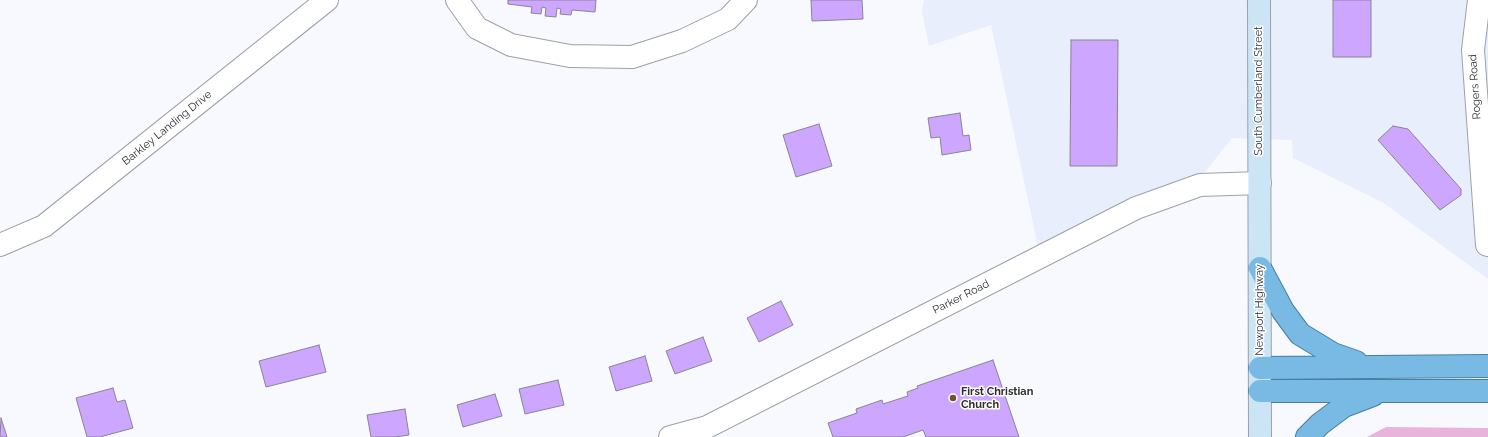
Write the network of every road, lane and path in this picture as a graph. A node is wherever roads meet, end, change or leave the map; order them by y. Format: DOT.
graph roads {
  1 [pos="327,0"];
  2 [pos="457,0"];
  3 [pos="746,0"];
  4 [pos="1259,0"];
  5 [pos="1480,0"];
  6 [pos="1260,183"];
  7 [pos="0,245"];
  8 [pos="1487,245"];
  9 [pos="1260,268"];
  10 [pos="1488,366"];
  11 [pos="1371,367"];
  12 [pos="1260,368"];
  13 [pos="1260,391"];
  14 [pos="1383,391"];
  15 [pos="1488,391"];
  16 [pos="670,437"];
  17 [pos="1260,437"];
  18 [pos="1307,437"];
  1 -- 7 [label="street, Barkley Landing Drive"];
  2 -- 3 [label="street"];
  4 -- 6 [label="main road, South Cumberland Street"];
  5 -- 8 [label="street, Rogers Road"];
  6 -- 9 [label="main road, Newport Highway"];
  6 -- 16 [label="street, Parker Road"];
  9 -- 11 [label="highway"];
  9 -- 12 [label="main road, Newport Highway"];
  10 -- 11 [label="highway"];
  11 -- 12 [label="highway"];
  12 -- 13 [label="main road, Newport Highway"];
  13 -- 14 [label="highway"];
  13 -- 17 [label="main road, Newport Highway"];
  14 -- 15 [label="highway"];
  14 -- 18 [label="highway"];
}
